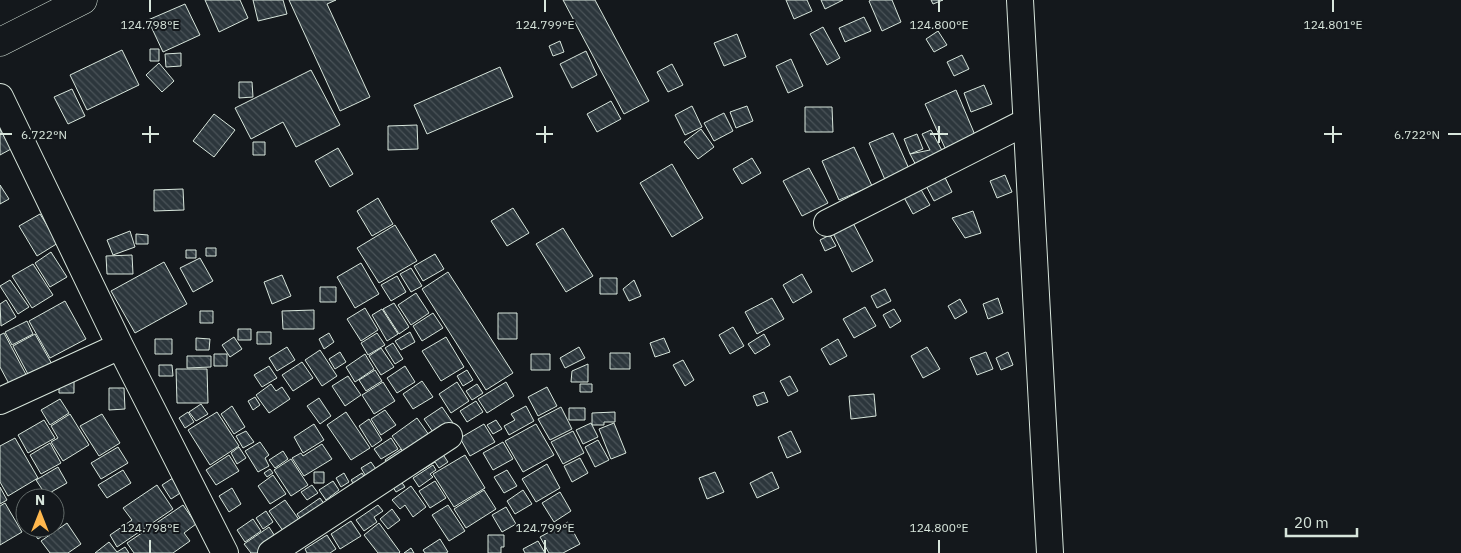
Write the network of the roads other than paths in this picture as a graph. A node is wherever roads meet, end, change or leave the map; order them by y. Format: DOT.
graph roads {
  1 [pos="83,0"];
  2 [pos="1020,0"];
  3 [pos="0,42"];
  4 [pos="0,97"];
  5 [pos="1026,122"];
  6 [pos="827,223"];
  7 [pos="120,346"];
  8 [pos="0,401"];
  9 [pos="449,436"];
  10 [pos="225,553"];
  11 [pos="271,553"];
  12 [pos="1050,553"];
  1 -- 3 [label="highway"];
  2 -- 5 [label="street"];
  4 -- 7 [label="street"];
  5 -- 6 [label="street"];
  5 -- 12 [label="street"];
  7 -- 8 [label="street"];
  7 -- 10 [label="street"];
  9 -- 11 [label="street"];
}
